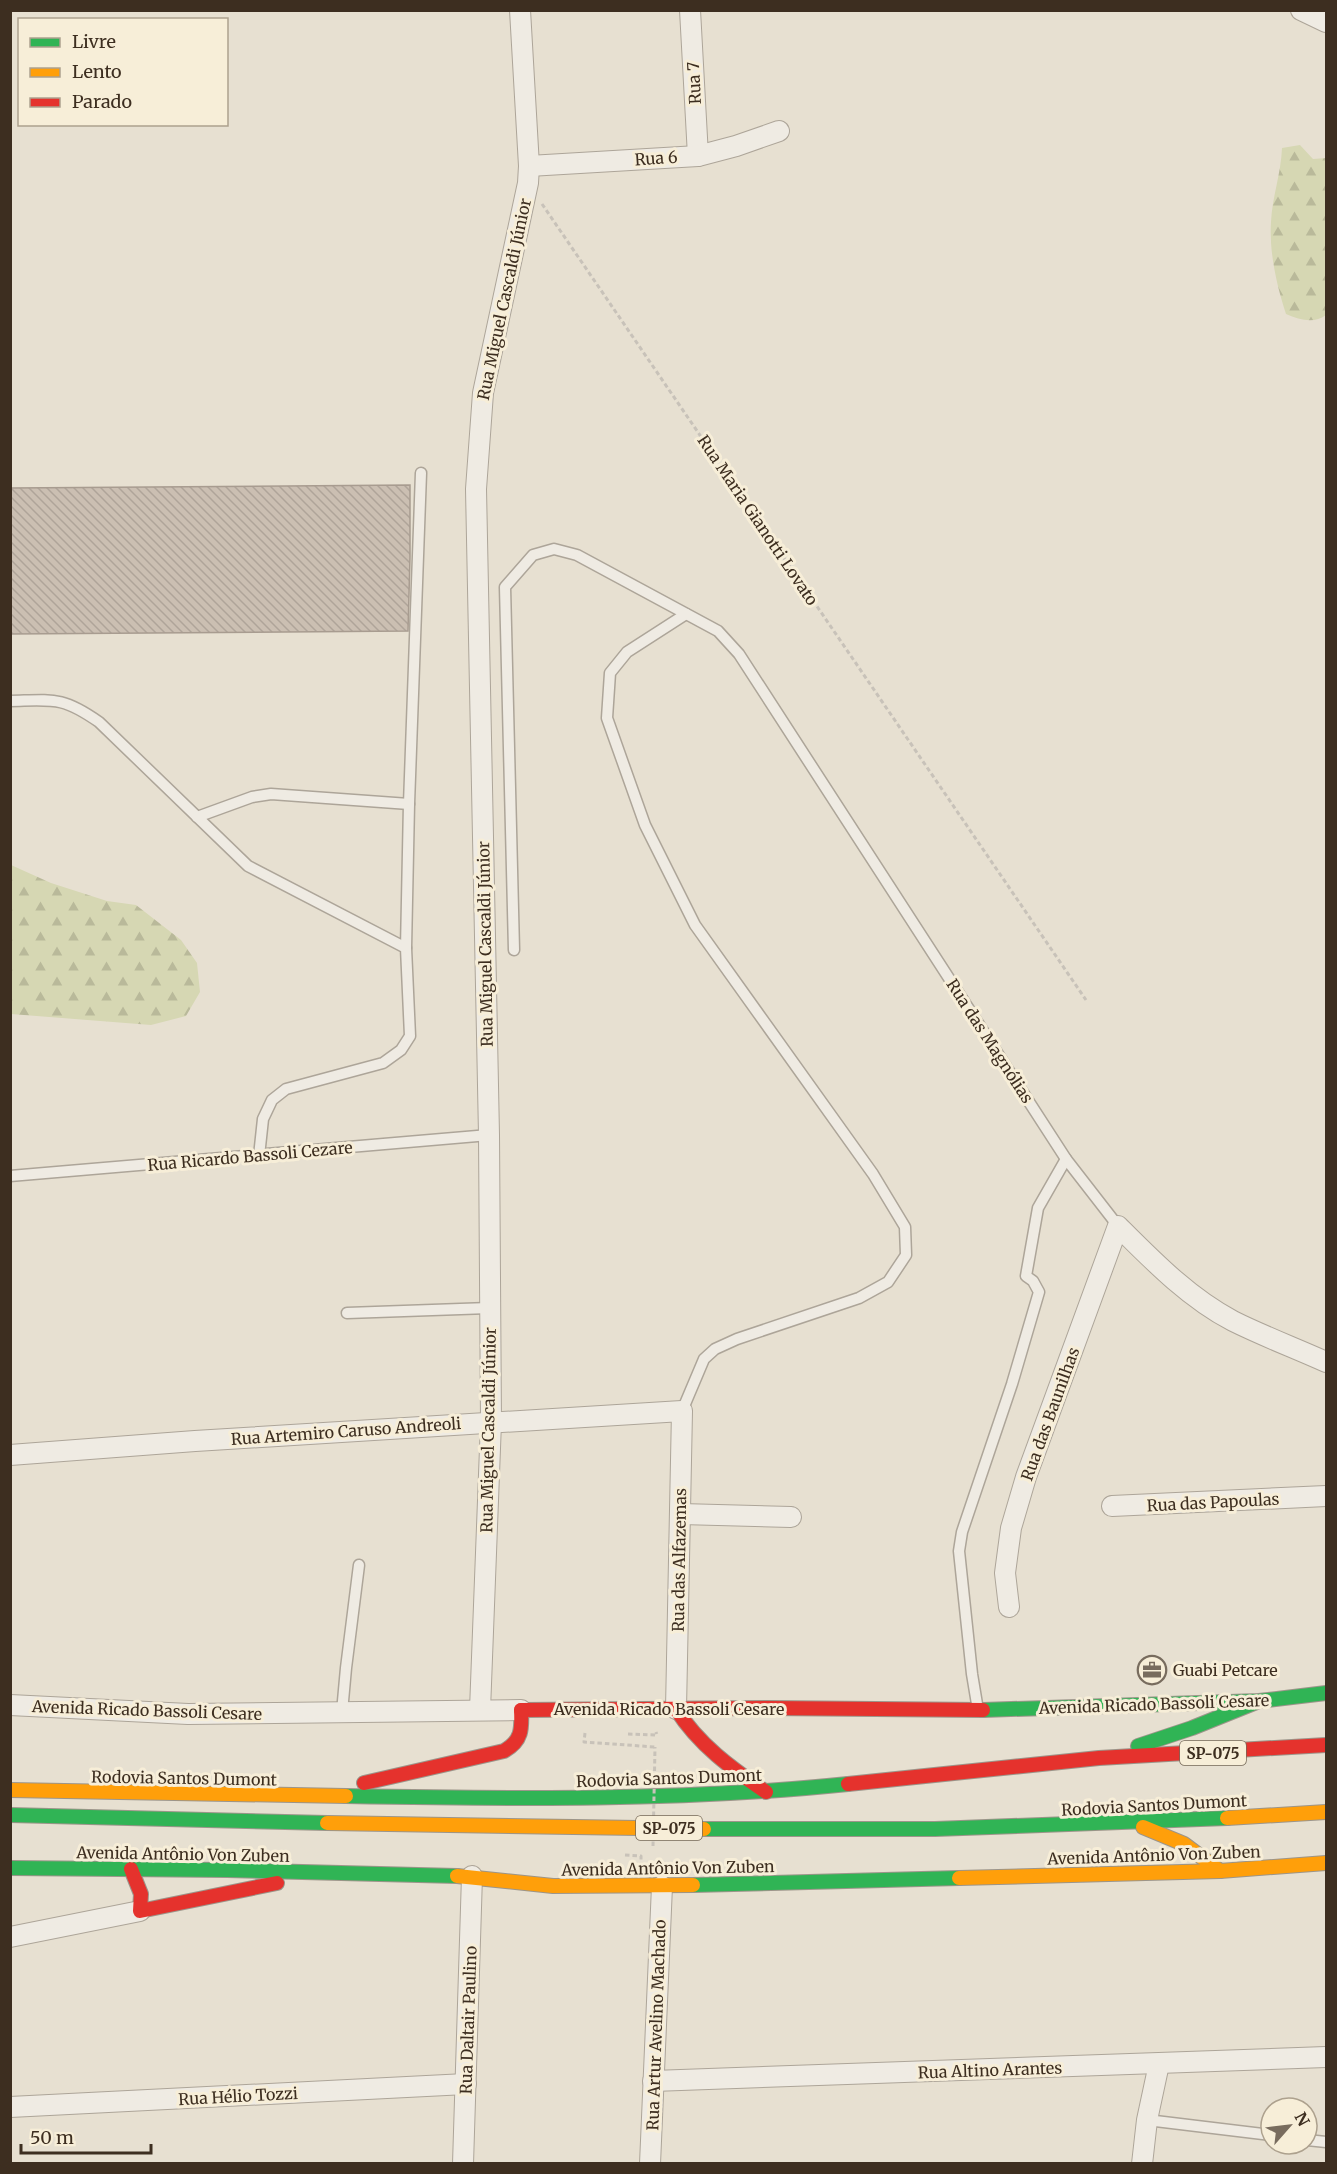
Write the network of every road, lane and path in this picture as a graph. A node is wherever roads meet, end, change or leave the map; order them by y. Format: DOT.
graph roads {
  1 [pos="520,10"];
  2 [pos="690,10"];
  3 [pos="1301,10"];
  4 [pos="1326,22"];
  5 [pos="779,131"];
  6 [pos="698,156"];
  7 [pos="529,175"];
  8 [pos="421,473"];
  9 [pos="686,614"];
  10 [pos="10,701"];
  11 [pos="409,804"];
  12 [pos="197,817"];
  13 [pos="406,948"];
  14 [pos="514,950"];
  15 [pos="1086,1000"];
  16 [pos="489,1135"];
  17 [pos="259,1156"];
  18 [pos="1066,1159"];
  19 [pos="10,1176"];
  20 [pos="1118,1226"];
  21 [pos="489,1308"];
  22 [pos="347,1313"];
  23 [pos="1326,1362"];
  24 [pos="681,1411"];
  25 [pos="491,1422"];
  26 [pos="10,1455"];
  27 [pos="1320,1497"];
  28 [pos="1112,1506"];
  29 [pos="681,1514"];
  30 [pos="791,1517"];
  31 [pos="359,1565"];
  32 [pos="1009,1607"];
  33 [pos="1326,1693"];
  34 [pos="1259,1701"];
  35 [pos="10,1705"];
  36 [pos="676,1709"];
  37 [pos="480,1710"];
  38 [pos="521,1710"];
  39 [pos="650,1710"];
  40 [pos="978,1710"];
  41 [pos="342,1712"];
  42 [pos="594,1733"];
  43 [pos="626,1734"];
  44 [pos="1326,1745"];
  45 [pos="1099,1758"];
  46 [pos="10,1790"];
  47 [pos="766,1792"];
  48 [pos="313,1797"];
  49 [pos="1326,1812"];
  50 [pos="10,1815"];
  51 [pos="1123,1824"];
  52 [pos="653,1846"];
  53 [pos="1326,1863"];
  54 [pos="10,1868"];
  55 [pos="131,1869"];
  56 [pos="1220,1871"];
  57 [pos="326,1873"];
  58 [pos="472,1876"];
  59 [pos="662,1887"];
  60 [pos="140,1911"];
  61 [pos="10,1937"];
  62 [pos="1326,2057"];
  63 [pos="1159,2064"];
  64 [pos="653,2081"];
  65 [pos="466,2084"];
  66 [pos="10,2107"];
  67 [pos="1147,2120"];
  68 [pos="1259,2134"];
  69 [pos="464,2163"];
  70 [pos="650,2163"];
  71 [pos="1142,2163"];
  1 -- 7 [label="street"];
  2 -- 6 [label="street, Rua 7"];
  3 -- 4 [label="street"];
  5 -- 6 [label="street, Rua 6"];
  6 -- 7 [label="street, Rua 6"];
  7 -- 15 [label="path, Rua Maria Gianotti Lovato"];
  7 -- 16 [label="street, Rua Miguel Cascaldi Júnior"];
  8 -- 11 [label="lane"];
  9 -- 14 [label="lane, Rua das Magnólias"];
  9 -- 18 [label="lane, Rua das Magnólias"];
  9 -- 24 [label="lane"];
  10 -- 12 [label="lane"];
  11 -- 12 [label="lane"];
  11 -- 13 [label="lane"];
  12 -- 13 [label="lane"];
  13 -- 17 [label="lane"];
  16 -- 17 [label="lane, Rua Ricardo Bassoli Cezare"];
  16 -- 21 [label="street, Rua Miguel Cascaldi Júnior"];
  17 -- 19 [label="lane, Rua Ricardo Bassoli Cezare"];
  18 -- 20 [label="lane, Rua das Magnólias"];
  18 -- 40 [label="lane"];
  20 -- 23 [label="street, Rua das Magnólias"];
  20 -- 32 [label="street, Rua das Baunilhas"];
  21 -- 22 [label="lane"];
  21 -- 25 [label="street, Rua Miguel Cascaldi Júnior"];
  24 -- 25 [label="street, Rua Artemiro Caruso Andreoli"];
  24 -- 29 [label="street, Rua das Alfazemas"];
  25 -- 26 [label="street, Rua Artemiro Caruso Andreoli"];
  25 -- 37 [label="street, Rua Miguel Cascaldi Júnior"];
  27 -- 28 [label="street, Rua das Papoulas"];
  29 -- 30 [label="street"];
  29 -- 36 [label="street, Rua das Alfazemas"];
  31 -- 41 [label="lane"];
  33 -- 34 [label="main road, Avenida Ricado Bassoli Cesare"];
  34 -- 40 [label="main road, Avenida Ricado Bassoli Cesare"];
  34 -- 45 [label="main road"];
  35 -- 41 [label="street, Avenida Ricado Bassoli Cesare"];
  36 -- 39 [label="main road, Avenida Ricado Bassoli Cesare"];
  36 -- 40 [label="main road, Avenida Ricado Bassoli Cesare"];
  36 -- 47 [label="main road"];
  37 -- 38 [label="street, Avenida Ricado Bassoli Cesare"];
  37 -- 41 [label="street, Avenida Ricado Bassoli Cesare"];
  38 -- 39 [label="main road, Avenida Ricado Bassoli Cesare"];
  38 -- 48 [label="main road"];
  39 -- 43 [label="path"];
  42 -- 52 [label="path, bridge"];
  44 -- 45 [label="main road, Rodovia Santos Dumont / SP-075"];
  45 -- 47 [label="main road, Rodovia Santos Dumont / SP-075"];
  46 -- 48 [label="main road, Rodovia Santos Dumont / SP-075"];
  47 -- 48 [label="main road, Rodovia Santos Dumont / SP-075"];
  49 -- 51 [label="main road, Rodovia Santos Dumont / SP-075"];
  50 -- 51 [label="main road, Rodovia Santos Dumont / SP-075"];
  51 -- 56 [label="main road"];
  53 -- 56 [label="main road, Avenida Antônio Von Zuben"];
  54 -- 55 [label="main road, Avenida Antônio Von Zuben"];
  55 -- 57 [label="main road, Avenida Antônio Von Zuben"];
  55 -- 60 [label="main road"];
  56 -- 59 [label="main road, Avenida Antônio Von Zuben"];
  57 -- 58 [label="main road, Avenida Antônio Von Zuben"];
  57 -- 60 [label="main road"];
  58 -- 59 [label="main road, Avenida Antônio Von Zuben"];
  58 -- 65 [label="street, Rua Daltair Paulino"];
  59 -- 64 [label="street, Rua Artur Avelino Machado"];
  60 -- 61 [label="street"];
  62 -- 63 [label="street, Rua Altino Arantes"];
  63 -- 64 [label="street, Rua Altino Arantes"];
  63 -- 67 [label="street"];
  64 -- 70 [label="street, Rua Artur Avelino Machado"];
  65 -- 66 [label="street, Rua Hélio Tozzi"];
  65 -- 69 [label="street, Rua Daltair Paulino"];
  67 -- 68 [label="lane"];
  67 -- 71 [label="street"];
}
